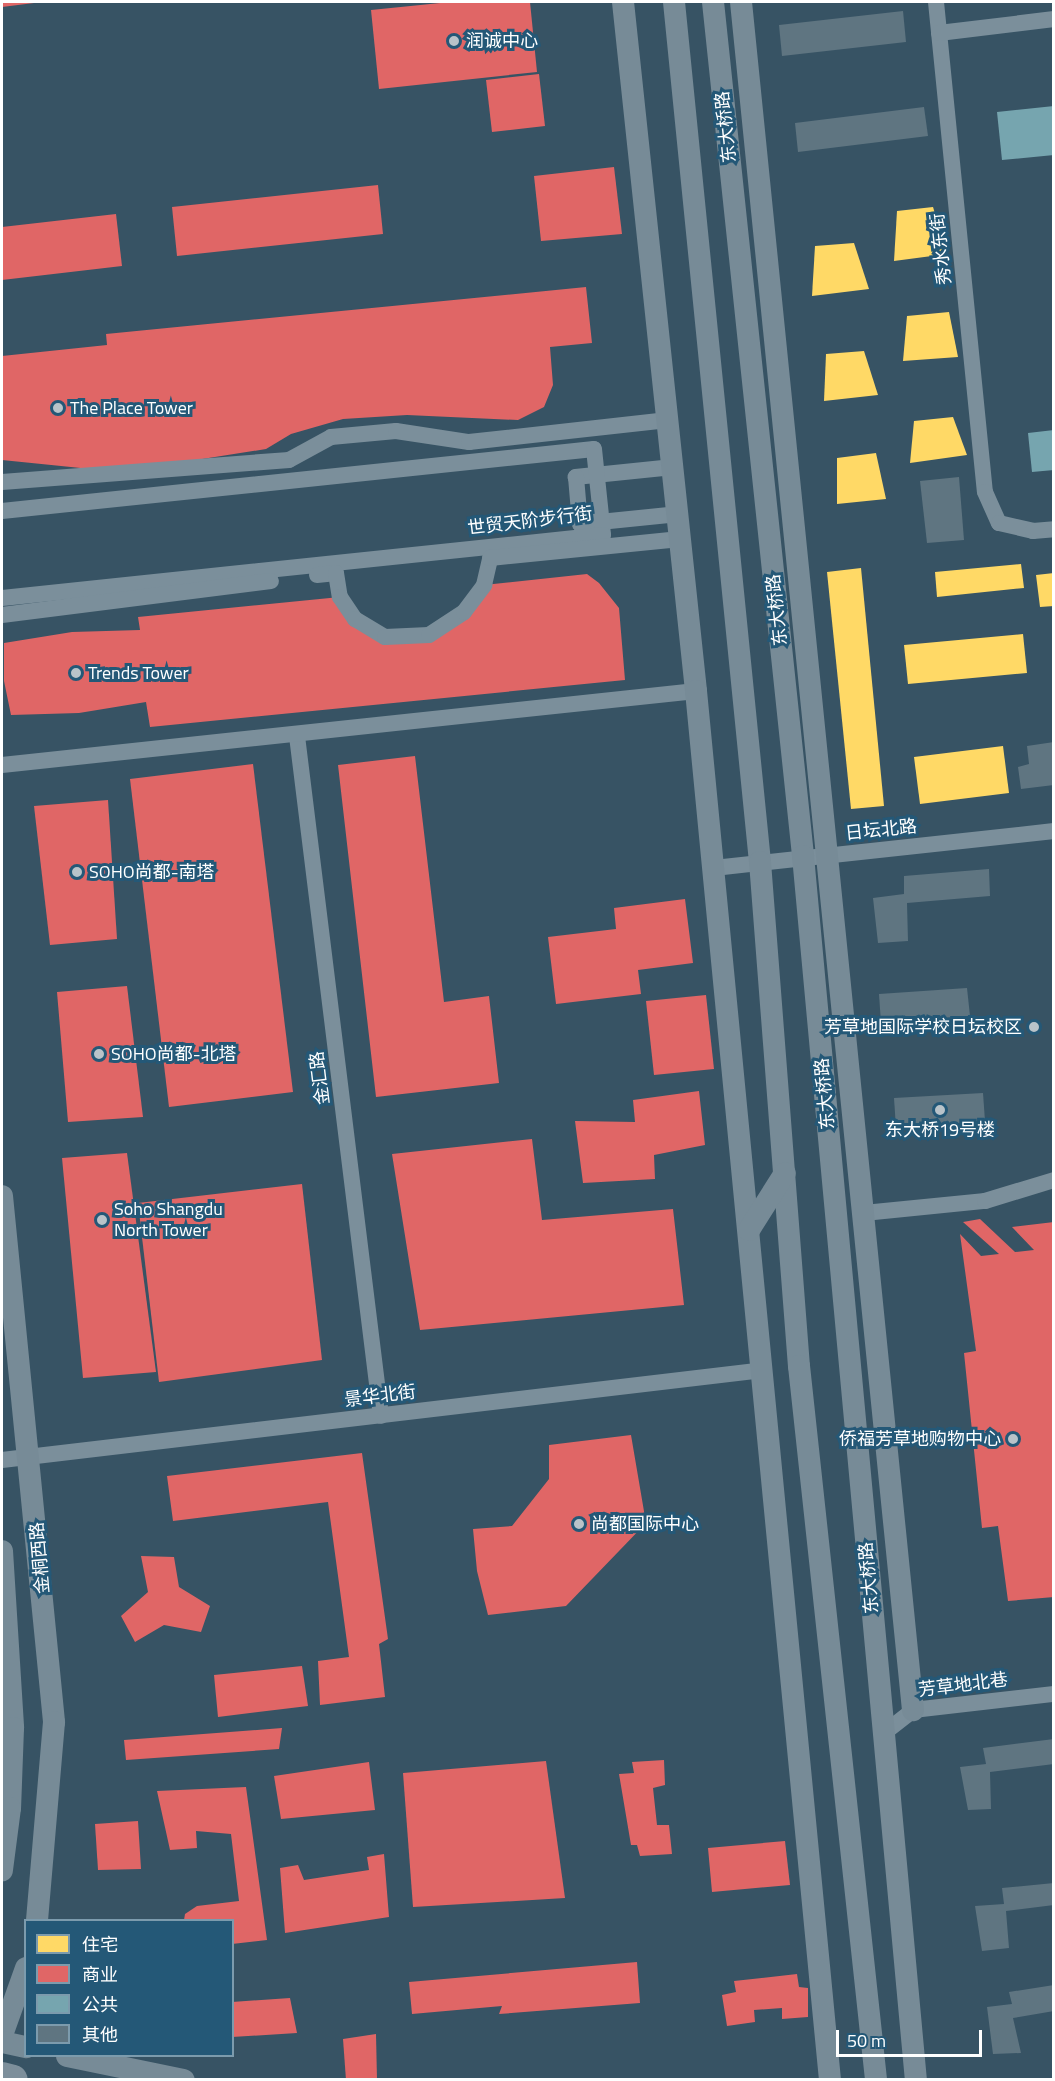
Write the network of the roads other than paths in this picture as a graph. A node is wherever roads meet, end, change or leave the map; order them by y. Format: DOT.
graph roads {
  1 [pos="623,2"];
  2 [pos="675,2"];
  3 [pos="713,2"];
  4 [pos="741,2"];
  5 [pos="936,2"];
  6 [pos="1053,19"];
  7 [pos="939,33"];
  8 [pos="668,420"];
  9 [pos="673,467"];
  10 [pos="596,475"];
  11 [pos="2,482"];
  12 [pos="2,511"];
  13 [pos="678,514"];
  14 [pos="601,522"];
  15 [pos="1053,529"];
  16 [pos="680,539"];
  17 [pos="2,598"];
  18 [pos="2,615"];
  19 [pos="696,691"];
  20 [pos="297,736"];
  21 [pos="2,765"];
  22 [pos="1053,831"];
  23 [pos="803,856"];
  24 [pos="829,856"];
  25 [pos="760,862"];
  26 [pos="714,868"];
  27 [pos="785,1173"];
  28 [pos="1053,1180"];
  29 [pos="2,1196"];
  30 [pos="864,1213"];
  31 [pos="749,1230"];
  32 [pos="763,1370"];
  33 [pos="381,1416"];
  34 [pos="29,1457"];
  35 [pos="2,1460"];
  36 [pos="2,1551"];
  37 [pos="1053,1694"];
  38 [pos="913,1710"];
  39 [pos="884,1733"];
  40 [pos="2,1870"];
  41 [pos="37,1919"];
  42 [pos="24,1974"];
  43 [pos="2,2035"];
  44 [pos="2,2042"];
  45 [pos="24,2047"];
  46 [pos="77,2057"];
  47 [pos="2,2077"];
  48 [pos="13,2079"];
  49 [pos="184,2079"];
  50 [pos="830,2079"];
  51 [pos="876,2079"];
  52 [pos="916,2079"];
  1 -- 8 [label="main road"];
  2 -- 25 [label="main road"];
  3 -- 23 [label="main road, 东大桥路"];
  4 -- 24 [label="main road"];
  5 -- 7 [label="street, 秀水东街"];
  6 -- 7 [label="street"];
  7 -- 15 [label="street, 秀水东街"];
  8 -- 9 [label="main road"];
  8 -- 11 [label="street"];
  9 -- 10 [label="street"];
  9 -- 13 [label="main road"];
  10 -- 12 [label="street, 世贸天阶步行街"];
  10 -- 14 [label="street, 世贸天阶步行街"];
  13 -- 14 [label="street"];
  13 -- 16 [label="main road"];
  14 -- 17 [label="street, 世贸天阶步行街"];
  16 -- 18 [label="street"];
  16 -- 19 [label="main road"];
  19 -- 20 [label="street"];
  19 -- 26 [label="main road"];
  20 -- 21 [label="street"];
  20 -- 33 [label="street, 金汇路"];
  22 -- 24 [label="street, 日坛北路"];
  23 -- 24 [label="street, 日坛北路"];
  23 -- 25 [label="street, 日坛北路"];
  23 -- 39 [label="main road, 东大桥路"];
  24 -- 30 [label="main road"];
  25 -- 26 [label="street, 日坛北路"];
  25 -- 27 [label="main road"];
  26 -- 31 [label="main road"];
  27 -- 31 [label="main road"];
  27 -- 51 [label="main road"];
  28 -- 30 [label="street"];
  29 -- 34 [label="main road, 金桐西路"];
  30 -- 38 [label="main road"];
  31 -- 32 [label="main road"];
  32 -- 33 [label="street, 景华北街"];
  32 -- 50 [label="main road"];
  33 -- 34 [label="street, 景华北街"];
  34 -- 35 [label="street, 景华北街"];
  34 -- 41 [label="main road, 金桐西路"];
  36 -- 40 [label="main road, 金桐西路"];
  37 -- 38 [label="street, 芳草地北巷"];
  38 -- 39 [label="street, 芳草地北巷"];
  39 -- 52 [label="main road, 东大桥路"];
  42 -- 43 [label="main road"];
  44 -- 45 [label="main road"];
  46 -- 49 [label="main road"];
  47 -- 48 [label="highway"];
}
